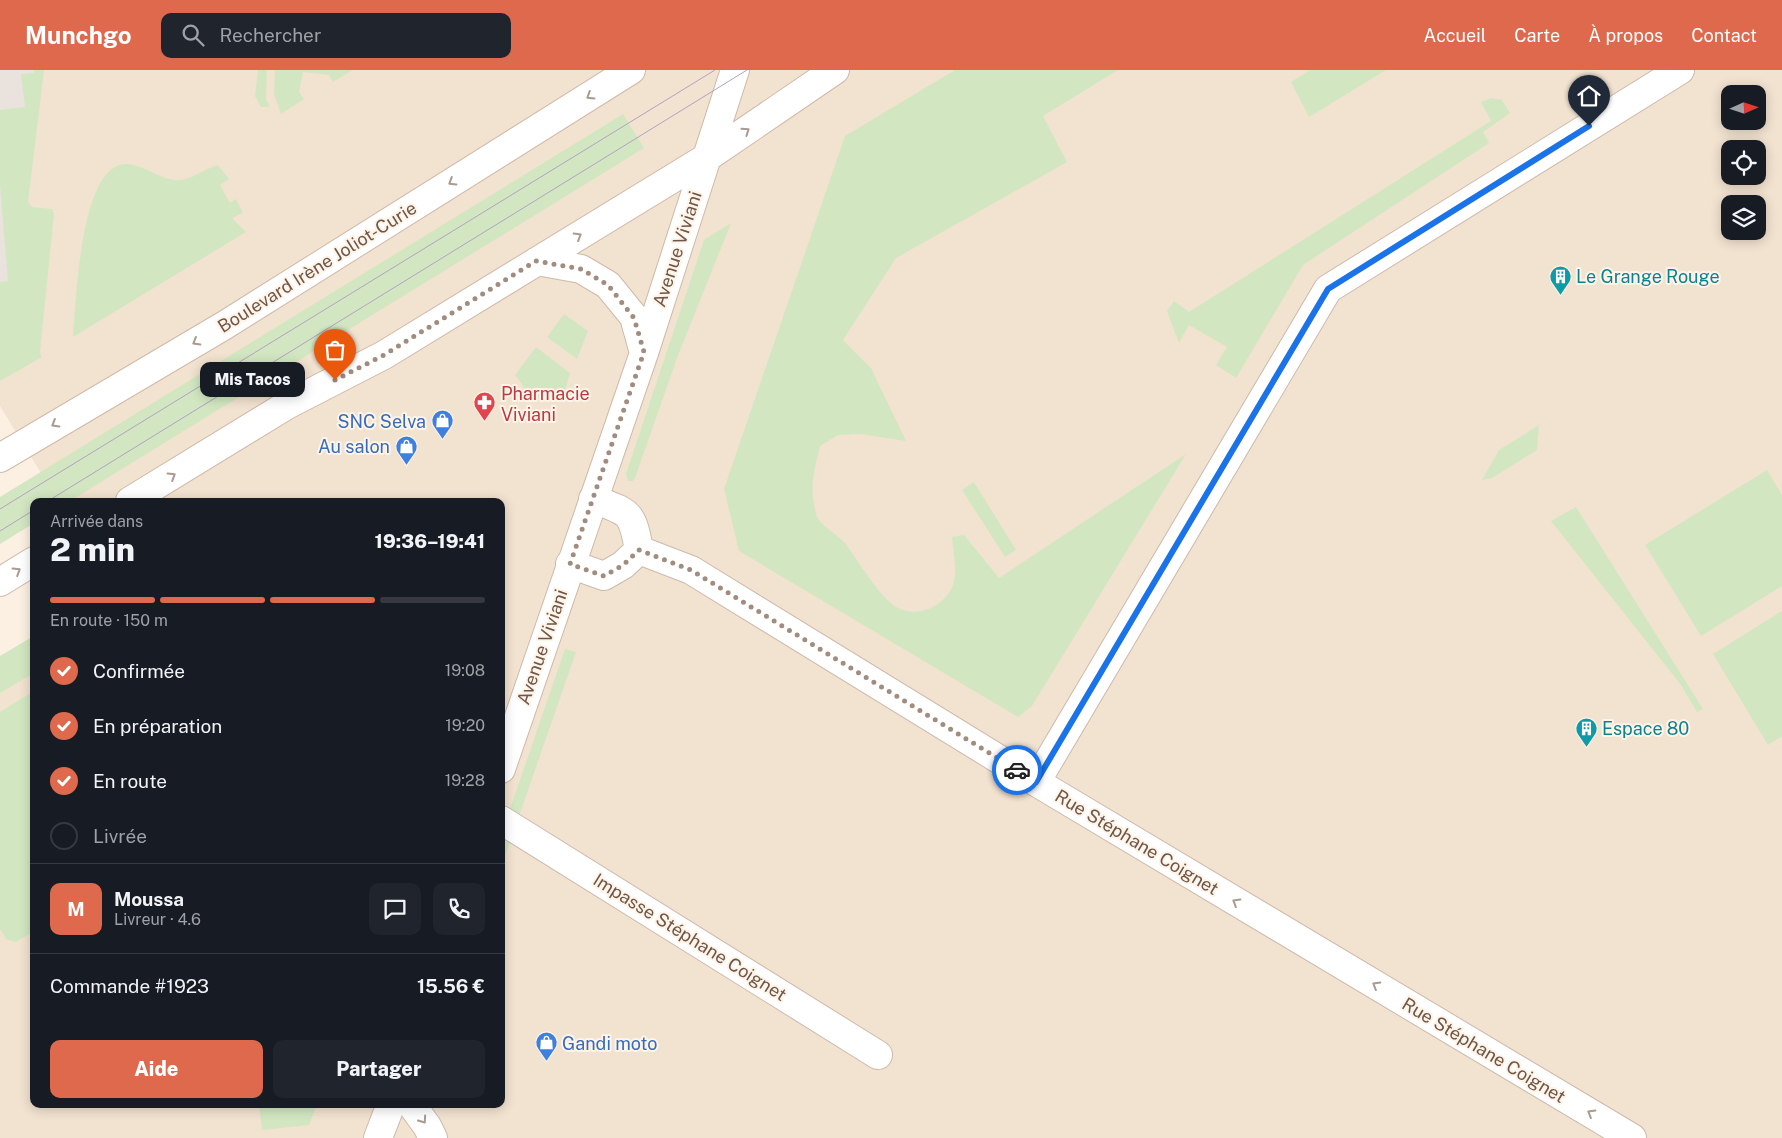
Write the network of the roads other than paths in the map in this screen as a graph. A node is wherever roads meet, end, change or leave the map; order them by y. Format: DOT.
graph roads {
  1 [pos="631,70"];
  2 [pos="735,70"];
  3 [pos="798,70"];
  4 [pos="835,70"];
  5 [pos="1680,70"];
  6 [pos="786,102"];
  7 [pos="706,158"];
  8 [pos="536,261"];
  9 [pos="644,352"];
  10 [pos="0,458"];
  11 [pos="135,498"];
  12 [pos="593,499"];
  13 [pos="639,550"];
  14 [pos="30,563"];
  15 [pos="570,564"];
  16 [pos="0,582"];
  17 [pos="505,757"];
  18 [pos="1036,782"];
  19 [pos="505,822"];
  20 [pos="878,1055"];
  21 [pos="389,1108"];
  22 [pos="414,1108"];
  23 [pos="378,1138"];
  24 [pos="433,1138"];
  25 [pos="1632,1138"];
  1 -- 10 [label="street, Boulevard Irène Joliot-Curie, one-way"];
  2 -- 7 [label="street, Avenue Viviani"];
  3 -- 6 [label="street"];
  4 -- 6 [label="street"];
  5 -- 18 [label="street"];
  7 -- 6 [label="street, one-way"];
  8 -- 7 [label="street, one-way"];
  7 -- 9 [label="street, Avenue Viviani"];
  8 -- 9 [label="street"];
  11 -- 8 [label="street, one-way"];
  9 -- 12 [label="street, Avenue Viviani"];
  12 -- 13 [label="street"];
  12 -- 15 [label="street, Avenue Viviani"];
  13 -- 15 [label="street"];
  13 -- 18 [label="street, Rue Stéphane Coignet"];
  16 -- 14 [label="street, one-way"];
  15 -- 17 [label="street, Avenue Viviani"];
  25 -- 18 [label="street, Rue Stéphane Coignet, one-way"];
  19 -- 20 [label="street, Impasse Stéphane Coignet"];
  21 -- 23 [label="street"];
  22 -- 24 [label="street, one-way"];
}
